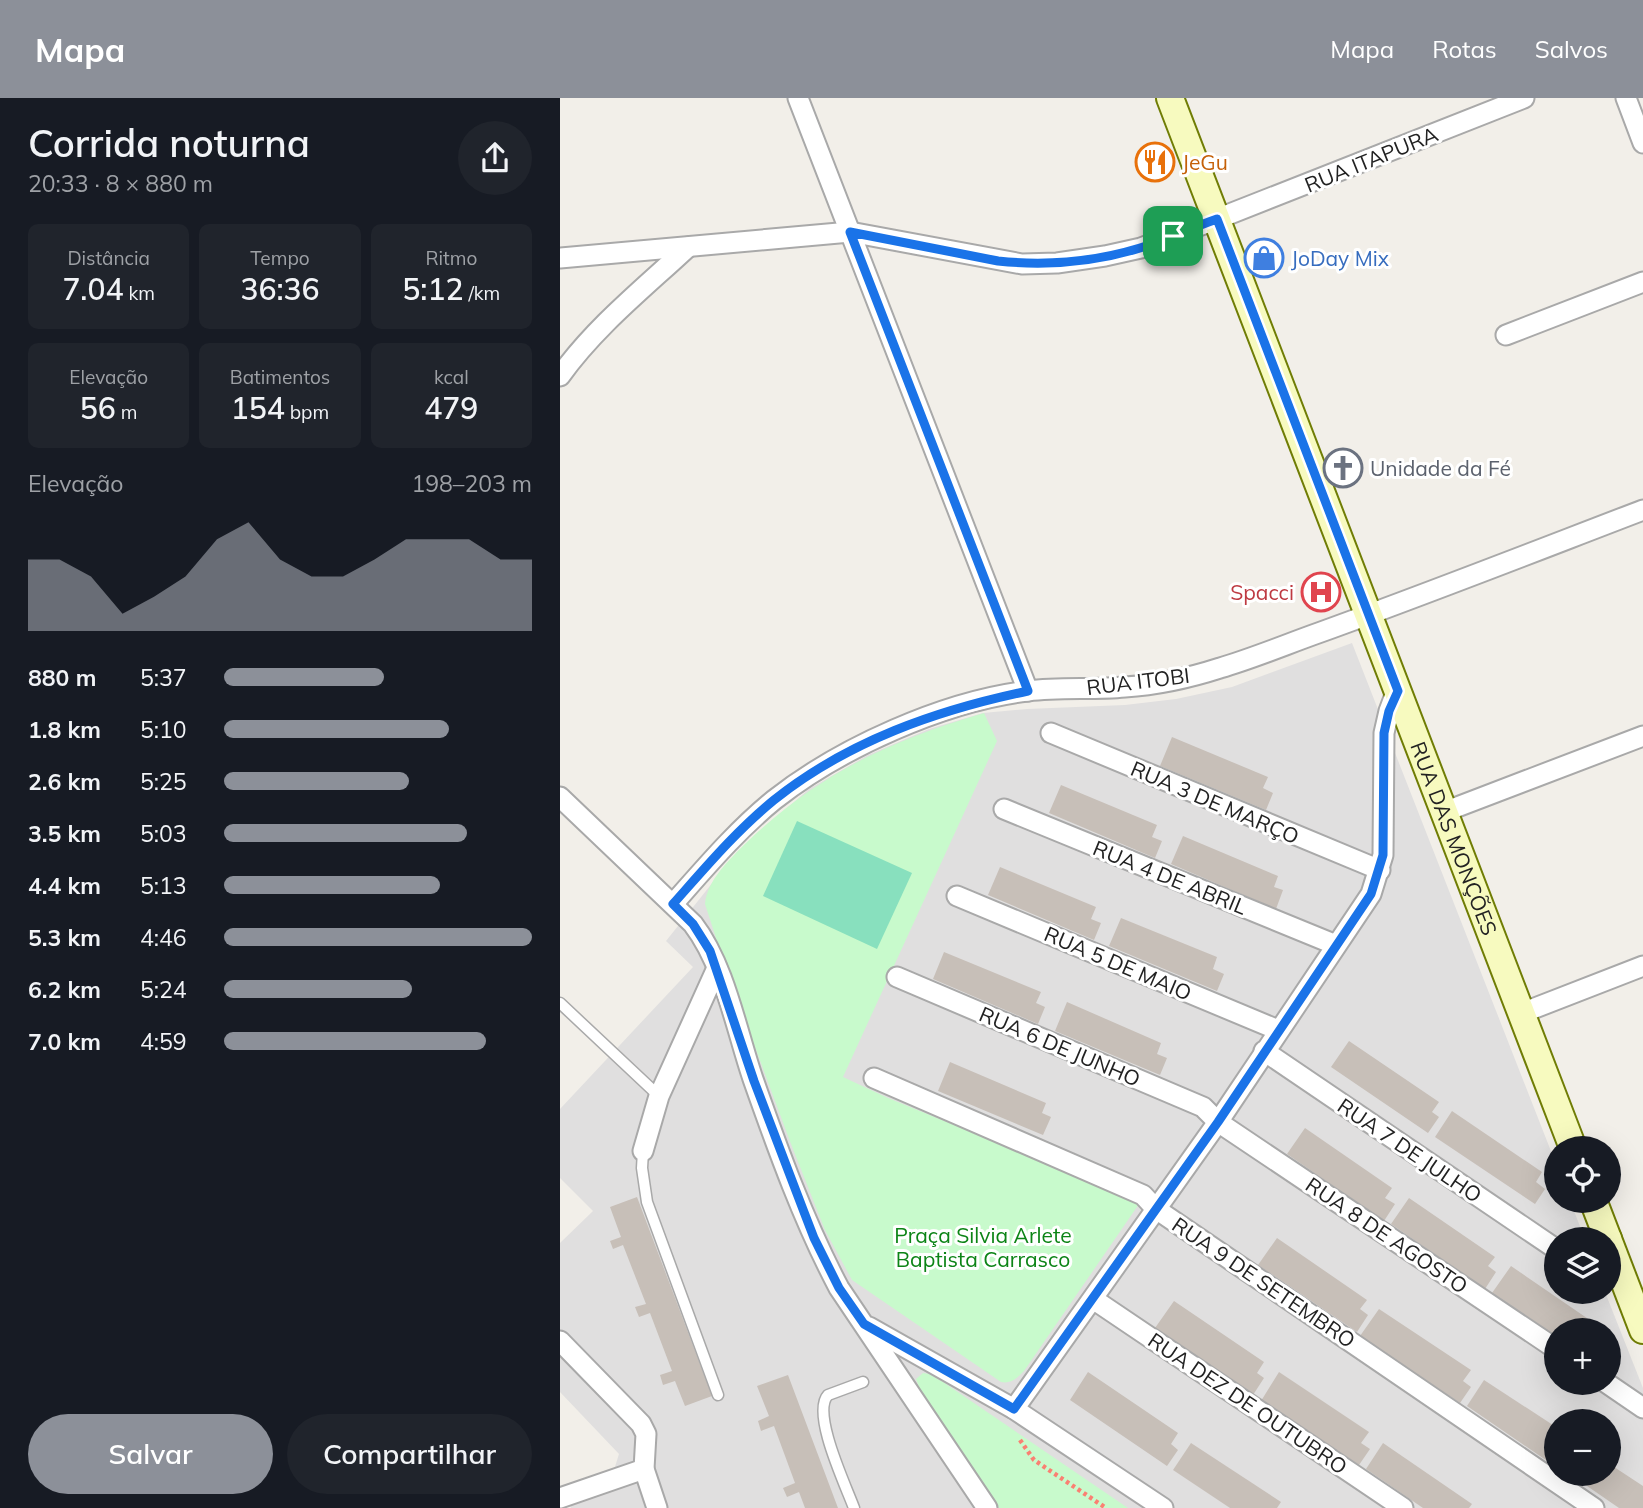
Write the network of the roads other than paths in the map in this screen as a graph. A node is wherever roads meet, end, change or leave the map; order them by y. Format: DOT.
graph roads {
  1 [pos="799,98"];
  2 [pos="1170,98"];
  3 [pos="1524,98"];
  4 [pos="1626,98"];
  5 [pos="1643,143"];
  6 [pos="1217,219"];
  7 [pos="850,232"];
  8 [pos="688,247"];
  9 [pos="560,258"];
  10 [pos="1643,282"];
  11 [pos="1506,335"];
  12 [pos="560,376"];
  13 [pos="1643,510"];
  14 [pos="1369,615"];
  15 [pos="1028,691"];
  16 [pos="1398,691"];
  17 [pos="1051,733"];
  18 [pos="1643,736"];
  19 [pos="560,797"];
  20 [pos="1004,809"];
  21 [pos="1444,812"];
  22 [pos="1380,870"];
  23 [pos="957,896"];
  24 [pos="673,904"];
  25 [pos="1336,946"];
  26 [pos="1643,966"];
  27 [pos="717,968"];
  28 [pos="897,977"];
  29 [pos="560,1003"];
  30 [pos="1522,1013"];
  31 [pos="1278,1030"];
  32 [pos="1264,1051"];
  33 [pos="874,1078"];
  34 [pos="659,1096"];
  35 [pos="1218,1122"];
  36 [pos="1568,1136"];
  37 [pos="643,1151"];
  38 [pos="1156,1209"];
  39 [pos="1544,1241"];
  40 [pos="1621,1273"];
  41 [pos="1093,1298"];
  42 [pos="864,1324"];
  43 [pos="1643,1330"];
  44 [pos="560,1341"];
  45 [pos="1544,1341"];
  46 [pos="863,1382"];
  47 [pos="1621,1393"];
  48 [pos="718,1395"];
  49 [pos="1643,1408"];
  50 [pos="1014,1409"];
  51 [pos="644,1469"];
  52 [pos="560,1498"];
  53 [pos="657,1508"];
  54 [pos="854,1508"];
  55 [pos="988,1508"];
  56 [pos="1163,1508"];
  57 [pos="1403,1508"];
  58 [pos="1594,1508"];
  1 -- 7 [label="street"];
  2 -- 6 [label="street, RUA DAS MONÇÕES"];
  3 -- 6 [label="street, RUA ITAPURA"];
  4 -- 5 [label="street"];
  6 -- 7 [label="street, RUA ITAPURA"];
  6 -- 14 [label="street, RUA DAS MONÇÕES"];
  7 -- 8 [label="street, RUA ITAPURA"];
  7 -- 15 [label="street"];
  8 -- 9 [label="street, RUA ITAPURA"];
  8 -- 12 [label="street"];
  10 -- 11 [label="street"];
  13 -- 14 [label="street, RUA ITOBI"];
  14 -- 15 [label="street, RUA ITOBI"];
  14 -- 16 [label="street, RUA DAS MONÇÕES"];
  15 -- 24 [label="street, RUA ITOBI"];
  16 -- 21 [label="street, RUA DAS MONÇÕES"];
  16 -- 22 [label="street"];
  17 -- 22 [label="street, RUA 3 DE MARÇO"];
  18 -- 21 [label="street"];
  19 -- 24 [label="street"];
  20 -- 25 [label="street, RUA 4 DE ABRIL"];
  21 -- 30 [label="street, RUA DAS MONÇÕES"];
  22 -- 25 [label="street"];
  23 -- 31 [label="street, RUA 5 DE MAIO"];
  24 -- 27 [label="street"];
  25 -- 31 [label="street"];
  26 -- 30 [label="street"];
  27 -- 34 [label="street"];
  27 -- 42 [label="street"];
  28 -- 35 [label="street, RUA 6 DE JUNHO"];
  29 -- 34 [label="lane"];
  30 -- 36 [label="street, RUA DAS MONÇÕES"];
  31 -- 32 [label="street"];
  32 -- 35 [label="street"];
  32 -- 39 [label="street, RUA 7 DE JULHO"];
  33 -- 38 [label="street, RUA 9 DE SETEMBRO"];
  34 -- 37 [label="street"];
  35 -- 38 [label="street"];
  35 -- 45 [label="street, RUA 8 DE AGOSTO"];
  37 -- 48 [label="lane"];
  38 -- 41 [label="street"];
  38 -- 58 [label="street, RUA 9 DE SETEMBRO"];
  40 -- 43 [label="street"];
  41 -- 50 [label="street"];
  41 -- 57 [label="street, RUA DEZ DE OUTUBRO"];
  42 -- 50 [label="street"];
  42 -- 55 [label="street"];
  44 -- 51 [label="street"];
  46 -- 54 [label="lane"];
  47 -- 49 [label="street"];
  50 -- 56 [label="street"];
  51 -- 52 [label="street"];
  51 -- 53 [label="street"];
}
